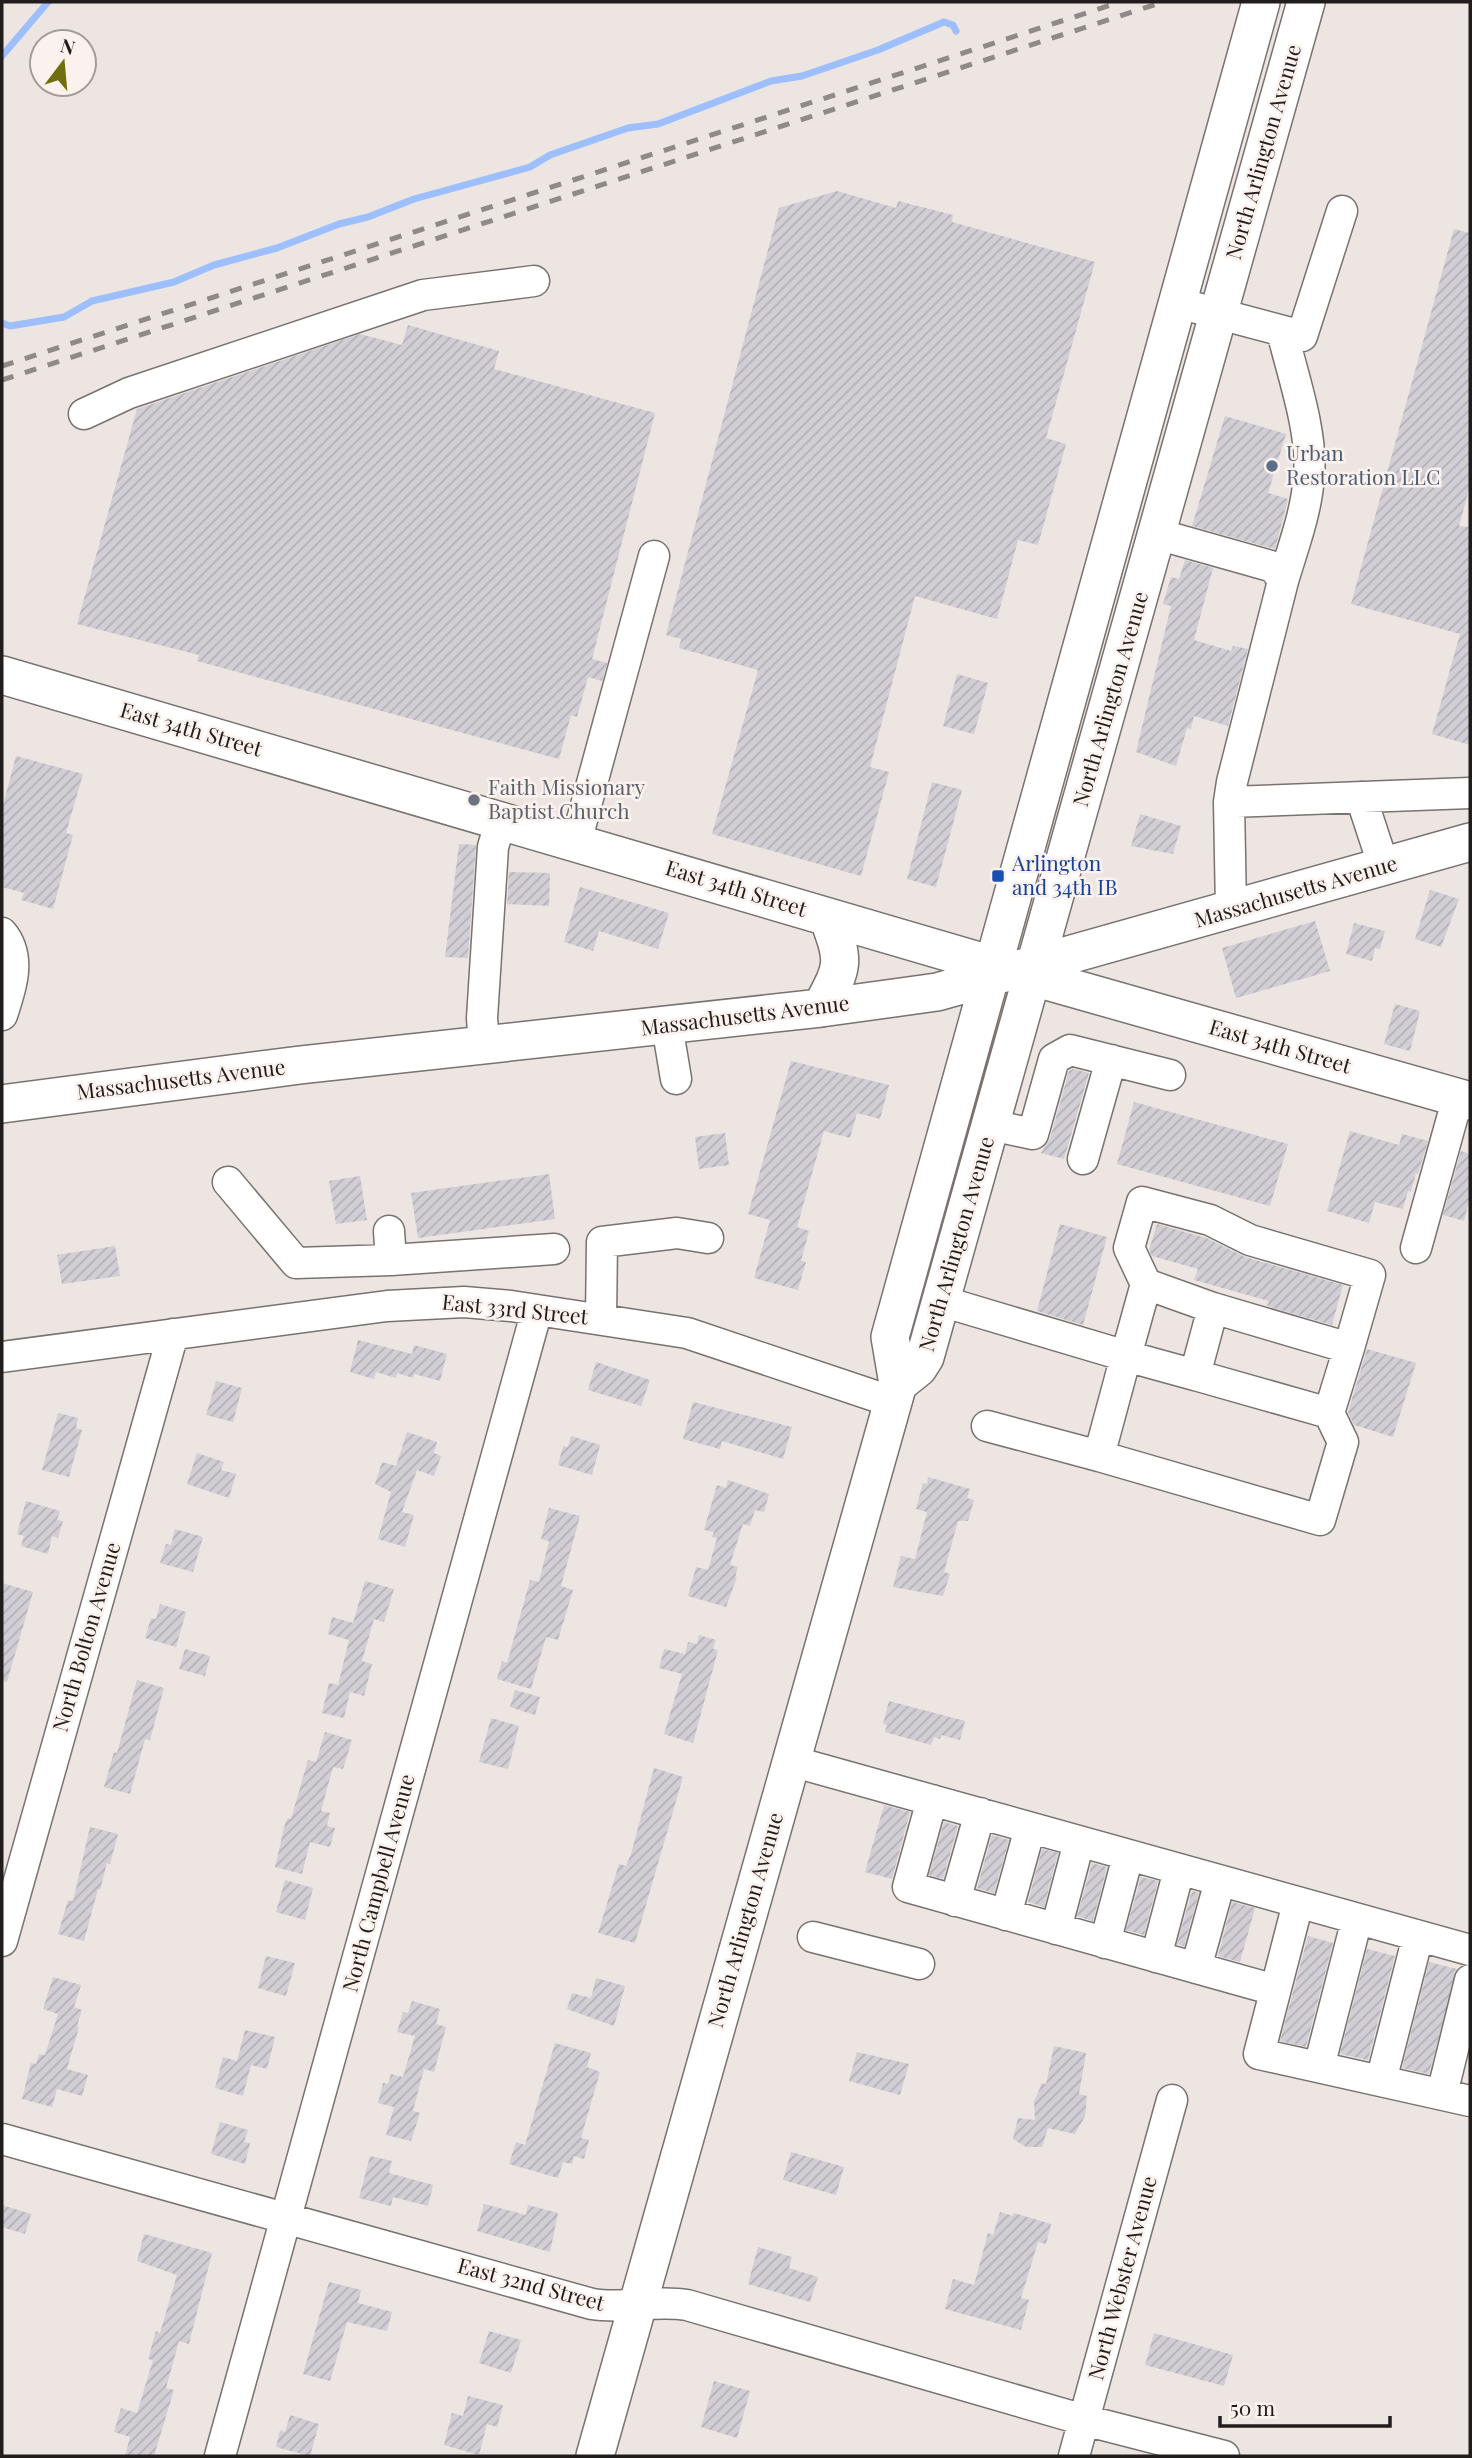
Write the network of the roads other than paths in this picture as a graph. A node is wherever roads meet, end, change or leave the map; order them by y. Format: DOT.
graph roads {
  1 [pos="1261,2"];
  2 [pos="1306,2"];
  3 [pos="1342,211"];
  4 [pos="534,281"];
  5 [pos="1178,303"];
  6 [pos="1219,314"];
  7 [pos="1282,331"];
  8 [pos="84,414"];
  9 [pos="1157,534"];
  10 [pos="654,556"];
  11 [pos="1283,581"];
  12 [pos="2,675"];
  13 [pos="1470,793"];
  14 [pos="1361,797"];
  15 [pos="1229,802"];
  16 [pos="501,820"];
  17 [pos="576,842"];
  18 [pos="1470,842"];
  19 [pos="1384,867"];
  20 [pos="1231,910"];
  21 [pos="828,917"];
  22 [pos="2,933"];
  23 [pos="1014,971"];
  24 [pos="821,1009"];
  25 [pos="2,1015"];
  26 [pos="667,1025"];
  27 [pos="484,1045"];
  28 [pos="1111,1060"];
  29 [pos="1170,1075"];
  30 [pos="676,1079"];
  31 [pos="1464,1099"];
  32 [pos="2,1104"];
  33 [pos="992,1125"];
  34 [pos="1083,1159"];
  35 [pos="228,1182"];
  36 [pos="708,1238"];
  37 [pos="1416,1248"];
  38 [pos="554,1249"];
  39 [pos="1146,1284"];
  40 [pos="941,1301"];
  41 [pos="1213,1308"];
  42 [pos="537,1310"];
  43 [pos="601,1319"];
  44 [pos="173,1334"];
  45 [pos="1349,1348"];
  46 [pos="1126,1356"];
  47 [pos="2,1357"];
  48 [pos="1195,1375"];
  49 [pos="895,1393"];
  50 [pos="1329,1413"];
  51 [pos="987,1426"];
  52 [pos="1099,1455"];
  53 [pos="791,1760"];
  54 [pos="932,1800"];
  55 [pos="980,1813"];
  56 [pos="1030,1828"];
  57 [pos="1079,1842"];
  58 [pos="1128,1856"];
  59 [pos="1179,1870"];
  60 [pos="1220,1881"];
  61 [pos="955,1900"];
  62 [pos="1297,1903"];
  63 [pos="1006,1915"];
  64 [pos="1357,1919"];
  65 [pos="1056,1929"];
  66 [pos="1418,1936"];
  67 [pos="813,1937"];
  68 [pos="2,1941"];
  69 [pos="1105,1942"];
  70 [pos="1470,1950"];
  71 [pos="1156,1957"];
  72 [pos="919,1964"];
  73 [pos="1196,1968"];
  74 [pos="1470,1980"];
  75 [pos="1275,1990"];
  76 [pos="1319,2067"];
  77 [pos="1381,2081"];
  78 [pos="1456,2098"];
  79 [pos="1172,2101"];
  80 [pos="2,2139"];
  81 [pos="287,2218"];
  82 [pos="637,2305"];
  83 [pos="1084,2420"];
  84 [pos="220,2456"];
  85 [pos="595,2456"];
  86 [pos="1074,2456"];
  87 [pos="1224,2456"];
  1 -- 5 [label="main road, North Arlington Avenue"];
  2 -- 6 [label="main road, North Arlington Avenue"];
  3 -- 7 [label="street"];
  4 -- 8 [label="street"];
  5 -- 6 [label="street"];
  5 -- 23 [label="main road, North Arlington Avenue"];
  6 -- 7 [label="street"];
  6 -- 9 [label="main road, North Arlington Avenue"];
  7 -- 11 [label="street"];
  9 -- 11 [label="street"];
  9 -- 23 [label="main road, North Arlington Avenue"];
  10 -- 17 [label="street"];
  11 -- 15 [label="street"];
  12 -- 16 [label="main road, East 34th Street"];
  13 -- 14 [label="street"];
  14 -- 15 [label="street"];
  14 -- 19 [label="street"];
  15 -- 20 [label="street"];
  16 -- 17 [label="main road, East 34th Street"];
  16 -- 27 [label="street"];
  17 -- 21 [label="main road, East 34th Street"];
  18 -- 19 [label="main road, Massachusetts Avenue"];
  19 -- 20 [label="main road, Massachusetts Avenue"];
  20 -- 23 [label="main road, Massachusetts Avenue"];
  21 -- 23 [label="main road, East 34th Street"];
  21 -- 24 [label="main road"];
  22 -- 25 [label="street"];
  23 -- 24 [label="main road, Massachusetts Avenue"];
  23 -- 31 [label="main road, East 34th Street"];
  23 -- 33 [label="main road, North Arlington Avenue"];
  23 -- 49 [label="main road, North Arlington Avenue"];
  24 -- 26 [label="main road, Massachusetts Avenue"];
  26 -- 27 [label="main road, Massachusetts Avenue"];
  26 -- 30 [label="street"];
  27 -- 32 [label="main road, Massachusetts Avenue"];
  28 -- 29 [label="street"];
  28 -- 33 [label="street"];
  28 -- 34 [label="street"];
  31 -- 37 [label="street"];
  33 -- 40 [label="main road, North Arlington Avenue"];
  35 -- 38 [label="street"];
  36 -- 43 [label="street"];
  39 -- 41 [label="street"];
  39 -- 45 [label="street"];
  39 -- 46 [label="street"];
  40 -- 46 [label="street"];
  40 -- 49 [label="main road, North Arlington Avenue"];
  41 -- 45 [label="street"];
  41 -- 48 [label="street"];
  42 -- 43 [label="street, East 33rd Street"];
  42 -- 44 [label="street, East 33rd Street"];
  42 -- 81 [label="street, North Campbell Avenue"];
  43 -- 49 [label="street, East 33rd Street"];
  44 -- 47 [label="street, East 33rd Street"];
  44 -- 68 [label="street, North Bolton Avenue"];
  45 -- 50 [label="street"];
  46 -- 48 [label="street"];
  46 -- 52 [label="street"];
  48 -- 50 [label="street"];
  49 -- 53 [label="main road, North Arlington Avenue"];
  50 -- 52 [label="street"];
  51 -- 52 [label="street"];
  53 -- 54 [label="street"];
  53 -- 82 [label="main road, North Arlington Avenue"];
  54 -- 55 [label="street"];
  54 -- 61 [label="street"];
  55 -- 56 [label="street"];
  55 -- 61 [label="street"];
  56 -- 57 [label="street"];
  56 -- 63 [label="street"];
  57 -- 58 [label="street"];
  57 -- 65 [label="street"];
  58 -- 59 [label="street"];
  58 -- 69 [label="street"];
  59 -- 60 [label="street"];
  59 -- 71 [label="street"];
  60 -- 62 [label="street"];
  60 -- 73 [label="street"];
  61 -- 63 [label="street"];
  62 -- 64 [label="street"];
  62 -- 75 [label="street"];
  63 -- 65 [label="street"];
  64 -- 66 [label="street"];
  64 -- 76 [label="street"];
  65 -- 69 [label="street"];
  66 -- 70 [label="street"];
  66 -- 77 [label="street"];
  67 -- 72 [label="street"];
  69 -- 71 [label="street"];
  71 -- 73 [label="street"];
  73 -- 75 [label="street"];
  74 -- 78 [label="street"];
  75 -- 76 [label="street"];
  76 -- 77 [label="street"];
  77 -- 78 [label="street"];
  79 -- 83 [label="street, North Webster Avenue"];
  80 -- 81 [label="street, East 32nd Street"];
  81 -- 82 [label="street, East 32nd Street"];
  81 -- 84 [label="street, North Campbell Avenue"];
  82 -- 83 [label="street, East 32nd Street"];
  82 -- 85 [label="main road, North Arlington Avenue"];
  83 -- 86 [label="street, North Webster Avenue"];
  83 -- 87 [label="street, East 32nd Street"];
}
